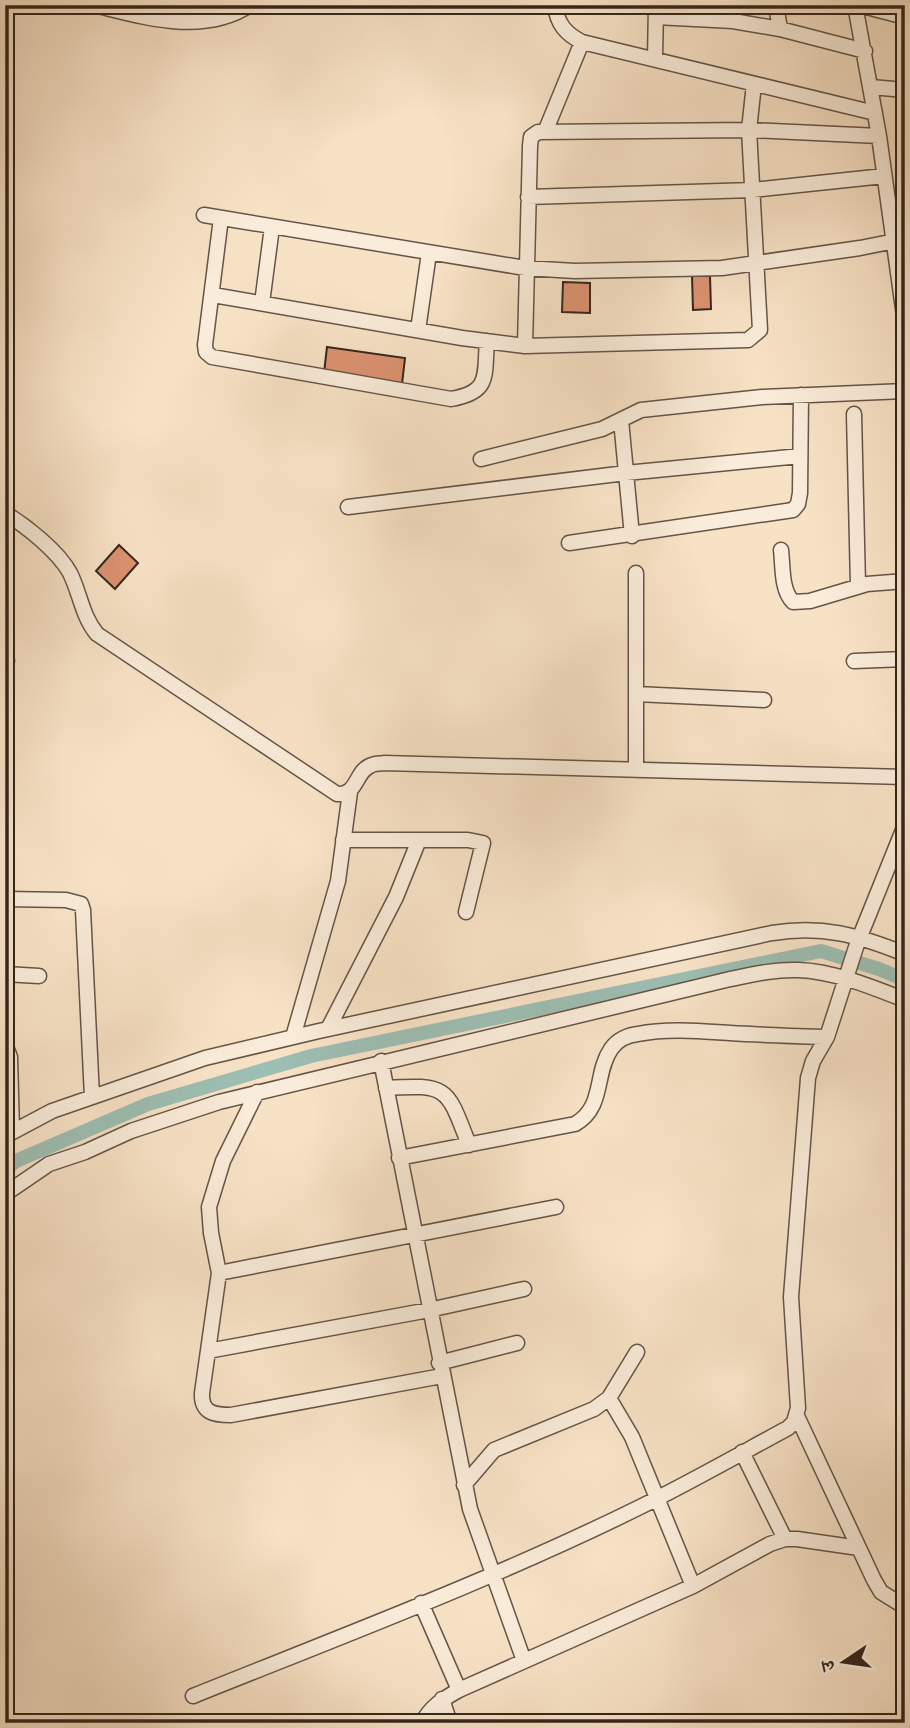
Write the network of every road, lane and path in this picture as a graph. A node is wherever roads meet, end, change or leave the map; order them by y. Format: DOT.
graph roads {
  1 [pos="94,5"];
  2 [pos="250,5"];
  3 [pos="555,5"];
  4 [pos="731,5"];
  5 [pos="776,5"];
  6 [pos="857,5"];
  7 [pos="656,11"];
  8 [pos="905,17"];
  9 [pos="733,21"];
  10 [pos="780,29"];
  11 [pos="582,41"];
  12 [pos="865,51"];
  13 [pos="655,59"];
  14 [pos="754,83"];
  15 [pos="871,87"];
  16 [pos="905,90"];
  17 [pos="875,113"];
  18 [pos="749,130"];
  19 [pos="545,132"];
  20 [pos="879,136"];
  21 [pos="884,176"];
  22 [pos="753,190"];
  23 [pos="528,197"];
  24 [pos="204,215"];
  25 [pos="221,218"];
  26 [pos="272,227"];
  27 [pos="898,240"];
  28 [pos="429,253"];
  29 [pos="757,264"];
  30 [pos="526,268"];
  31 [pos="213,295"];
  32 [pos="262,303"];
  33 [pos="905,323"];
  34 [pos="418,330"];
  35 [pos="487,341"];
  36 [pos="525,346"];
  37 [pos="905,391"];
  38 [pos="801,395"];
  39 [pos="854,414"];
  40 [pos="621,420"];
  41 [pos="800,456"];
  42 [pos="481,459"];
  43 [pos="626,473"];
  44 [pos="348,508"];
  45 [pos="5,513"];
  46 [pos="632,536"];
  47 [pos="569,544"];
  48 [pos="781,550"];
  49 [pos="636,573"];
  50 [pos="905,581"];
  51 [pos="859,586"];
  52 [pos="905,659"];
  53 [pos="854,661"];
  54 [pos="636,694"];
  55 [pos="764,700"];
  56 [pos="636,769"];
  57 [pos="905,777"];
  58 [pos="350,792"];
  59 [pos="905,825"];
  60 [pos="343,840"];
  61 [pos="419,840"];
  62 [pos="5,899"];
  63 [pos="466,912"];
  64 [pos="858,941"];
  65 [pos="905,954"];
  66 [pos="5,974"];
  67 [pos="39,976"];
  68 [pos="846,976"];
  69 [pos="905,1000"];
  70 [pos="328,1029"];
  71 [pos="293,1037"];
  72 [pos="827,1037"];
  73 [pos="5,1044"];
  74 [pos="380,1061"];
  75 [pos="386,1088"];
  76 [pos="257,1092"];
  77 [pos="92,1097"];
  78 [pos="8,1134"];
  79 [pos="469,1145"];
  80 [pos="399,1158"];
  81 [pos="5,1194"];
  82 [pos="556,1207"];
  83 [pos="414,1237"];
  84 [pos="219,1273"];
  85 [pos="524,1289"];
  86 [pos="429,1310"];
  87 [pos="517,1343"];
  88 [pos="208,1351"];
  89 [pos="638,1352"];
  90 [pos="441,1369"];
  91 [pos="609,1398"];
  92 [pos="797,1416"];
  93 [pos="742,1452"];
  94 [pos="464,1485"];
  95 [pos="656,1499"];
  96 [pos="785,1539"];
  97 [pos="859,1548"];
  98 [pos="491,1573"];
  99 [pos="693,1586"];
  100 [pos="421,1603"];
  101 [pos="905,1606"];
  102 [pos="524,1661"];
  103 [pos="459,1690"];
  104 [pos="193,1696"];
  105 [pos="442,1699"];
  106 [pos="422,1723"];
  107 [pos="450,1723"];
  1 -- 2 [label="street"];
  3 -- 11 [label="street"];
  4 -- 9 [label="street"];
  5 -- 10 [label="street"];
  6 -- 8 [label="street"];
  6 -- 12 [label="street"];
  7 -- 9 [label="street"];
  7 -- 13 [label="street"];
  9 -- 10 [label="street"];
  10 -- 12 [label="street"];
  11 -- 13 [label="street"];
  11 -- 19 [label="street"];
  12 -- 15 [label="street"];
  13 -- 14 [label="street"];
  14 -- 17 [label="street"];
  14 -- 18 [label="street"];
  15 -- 16 [label="street"];
  15 -- 17 [label="street"];
  17 -- 20 [label="street"];
  18 -- 19 [label="street"];
  18 -- 20 [label="street"];
  18 -- 22 [label="street"];
  19 -- 23 [label="street"];
  20 -- 21 [label="street"];
  21 -- 22 [label="street"];
  21 -- 27 [label="street"];
  22 -- 23 [label="street"];
  22 -- 29 [label="street"];
  23 -- 30 [label="street"];
  24 -- 25 [label="street"];
  25 -- 26 [label="street"];
  25 -- 31 [label="street"];
  26 -- 28 [label="street"];
  26 -- 32 [label="street"];
  27 -- 29 [label="street"];
  27 -- 33 [label="street"];
  28 -- 30 [label="street"];
  28 -- 34 [label="street"];
  29 -- 30 [label="street"];
  29 -- 36 [label="street"];
  30 -- 36 [label="street"];
  31 -- 32 [label="street"];
  31 -- 35 [label="street"];
  32 -- 34 [label="street"];
  34 -- 35 [label="street"];
  35 -- 36 [label="street"];
  37 -- 38 [label="street"];
  38 -- 40 [label="street"];
  38 -- 41 [label="street"];
  39 -- 51 [label="street"];
  40 -- 42 [label="street"];
  40 -- 43 [label="street"];
  41 -- 43 [label="street"];
  41 -- 46 [label="street"];
  43 -- 44 [label="street"];
  43 -- 46 [label="street"];
  45 -- 58 [label="street"];
  46 -- 47 [label="street"];
  48 -- 51 [label="street"];
  49 -- 54 [label="street"];
  50 -- 51 [label="street"];
  52 -- 53 [label="street"];
  54 -- 55 [label="street"];
  54 -- 56 [label="street"];
  56 -- 57 [label="street"];
  56 -- 58 [label="street"];
  58 -- 60 [label="street"];
  59 -- 64 [label="street"];
  60 -- 61 [label="street"];
  60 -- 71 [label="street"];
  61 -- 63 [label="street"];
  61 -- 70 [label="street"];
  62 -- 77 [label="street"];
  64 -- 65 [label="street"];
  64 -- 68 [label="street"];
  64 -- 70 [label="street"];
  66 -- 67 [label="street"];
  68 -- 69 [label="street"];
  68 -- 72 [label="street"];
  68 -- 74 [label="street"];
  70 -- 71 [label="street"];
  71 -- 77 [label="street"];
  72 -- 79 [label="street"];
  72 -- 92 [label="street"];
  73 -- 78 [label="street"];
  74 -- 75 [label="street"];
  74 -- 76 [label="street"];
  75 -- 79 [label="street"];
  75 -- 80 [label="street"];
  76 -- 81 [label="street"];
  76 -- 84 [label="street"];
  77 -- 78 [label="street"];
  79 -- 80 [label="street"];
  80 -- 83 [label="street"];
  82 -- 83 [label="street"];
  83 -- 84 [label="street"];
  83 -- 86 [label="street"];
  84 -- 88 [label="street"];
  85 -- 86 [label="street"];
  86 -- 88 [label="street"];
  86 -- 90 [label="street"];
  87 -- 90 [label="street"];
  88 -- 90 [label="street"];
  89 -- 91 [label="street"];
  90 -- 94 [label="street"];
  91 -- 94 [label="street"];
  91 -- 95 [label="street"];
  92 -- 93 [label="street"];
  92 -- 97 [label="street"];
  93 -- 95 [label="street"];
  93 -- 96 [label="street"];
  94 -- 98 [label="street"];
  95 -- 98 [label="street"];
  95 -- 99 [label="street"];
  96 -- 97 [label="street"];
  96 -- 99 [label="street"];
  97 -- 101 [label="street"];
  98 -- 100 [label="street"];
  98 -- 102 [label="street"];
  99 -- 102 [label="street"];
  100 -- 103 [label="street"];
  100 -- 104 [label="street"];
  102 -- 103 [label="street"];
  103 -- 105 [label="street"];
  105 -- 106 [label="street"];
  105 -- 107 [label="street"];
}
